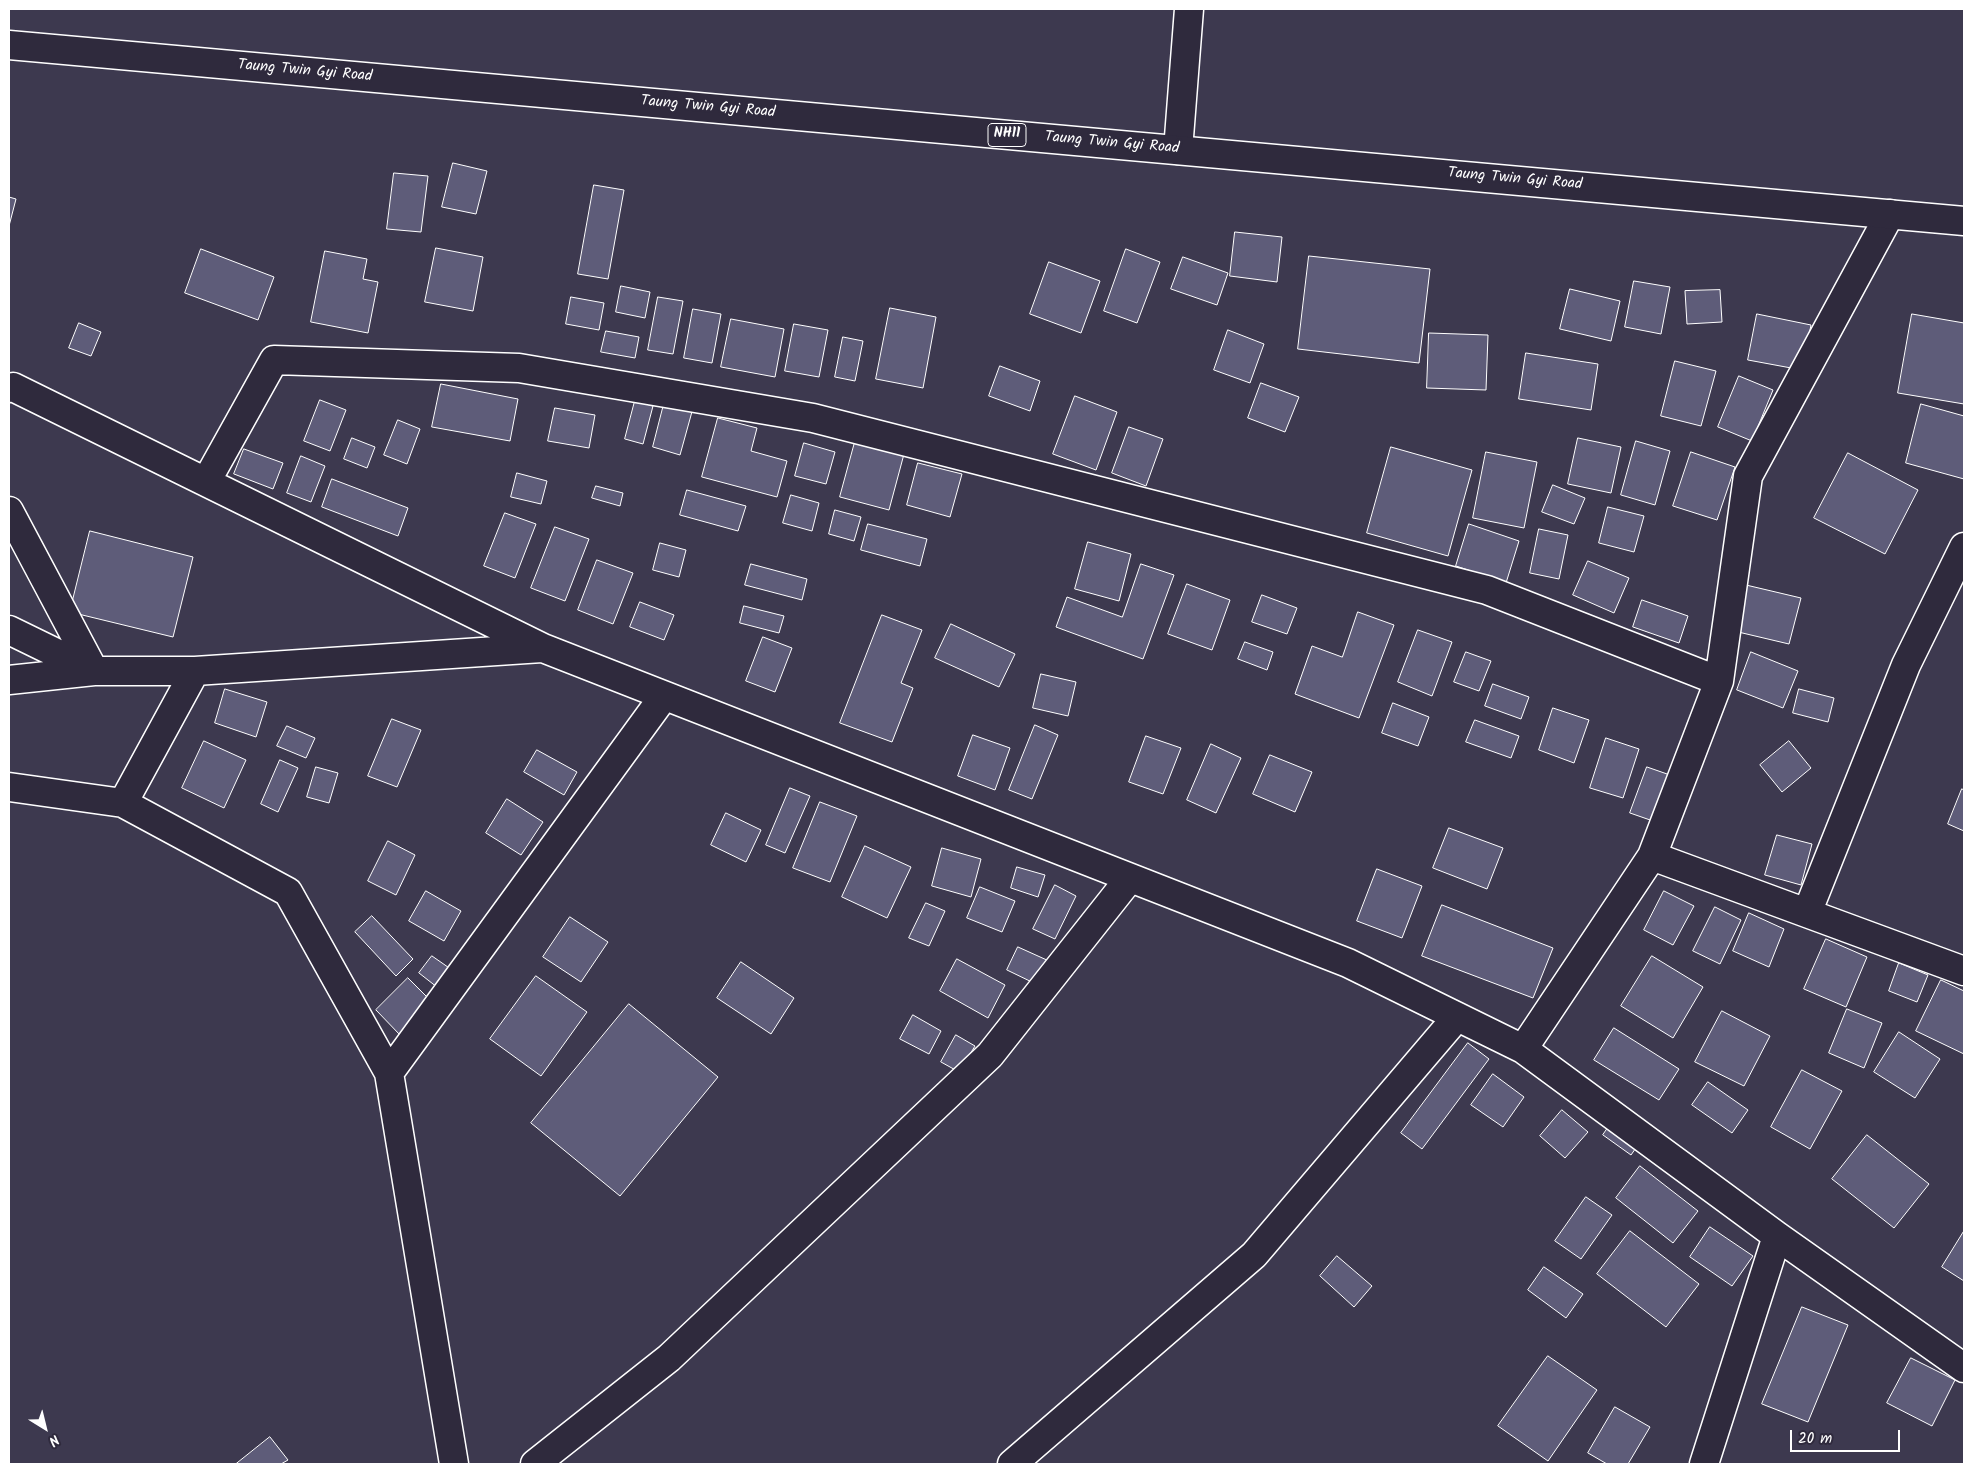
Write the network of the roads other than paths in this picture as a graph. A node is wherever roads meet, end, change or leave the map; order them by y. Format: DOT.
graph roads {
  1 [pos="1189,9"];
  2 [pos="9,45"];
  3 [pos="1178,150"];
  4 [pos="1890,214"];
  5 [pos="1964,221"];
  6 [pos="9,388"];
  7 [pos="206,482"];
  8 [pos="9,511"];
  9 [pos="1964,547"];
  10 [pos="9,630"];
  11 [pos="543,648"];
  12 [pos="94,671"];
  13 [pos="195,671"];
  14 [pos="9,680"];
  15 [pos="1719,681"];
  16 [pos="664,696"];
  17 [pos="9,787"];
  18 [pos="123,803"];
  19 [pos="1652,856"];
  20 [pos="1130,878"];
  21 [pos="1807,913"];
  22 [pos="1964,971"];
  23 [pos="1457,1017"];
  24 [pos="1524,1049"];
  25 [pos="389,1073"];
  26 [pos="1777,1236"];
  27 [pos="1964,1368"];
  28 [pos="454,1464"];
  29 [pos="535,1464"];
  30 [pos="1012,1464"];
  31 [pos="1704,1464"];
  1 -- 3 [label="main road"];
  2 -- 3 [label="main road, Taung Twin Gyi Road / NH11"];
  3 -- 4 [label="main road, Taung Twin Gyi Road / NH11"];
  4 -- 5 [label="main road, Taung Twin Gyi Road / NH11"];
  4 -- 15 [label="main road"];
  6 -- 7 [label="main road"];
  7 -- 11 [label="main road"];
  7 -- 15 [label="main road"];
  8 -- 12 [label="main road"];
  9 -- 21 [label="main road"];
  10 -- 12 [label="main road"];
  11 -- 13 [label="main road"];
  11 -- 16 [label="main road"];
  12 -- 13 [label="main road"];
  12 -- 14 [label="main road"];
  13 -- 18 [label="main road"];
  15 -- 19 [label="main road"];
  16 -- 20 [label="main road"];
  16 -- 25 [label="main road"];
  17 -- 18 [label="main road"];
  18 -- 25 [label="main road"];
  19 -- 21 [label="main road"];
  19 -- 24 [label="main road"];
  20 -- 23 [label="main road"];
  20 -- 29 [label="main road"];
  21 -- 22 [label="main road"];
  23 -- 24 [label="main road"];
  23 -- 30 [label="main road"];
  24 -- 26 [label="main road"];
  25 -- 28 [label="main road"];
  26 -- 27 [label="main road"];
  26 -- 31 [label="main road"];
}
